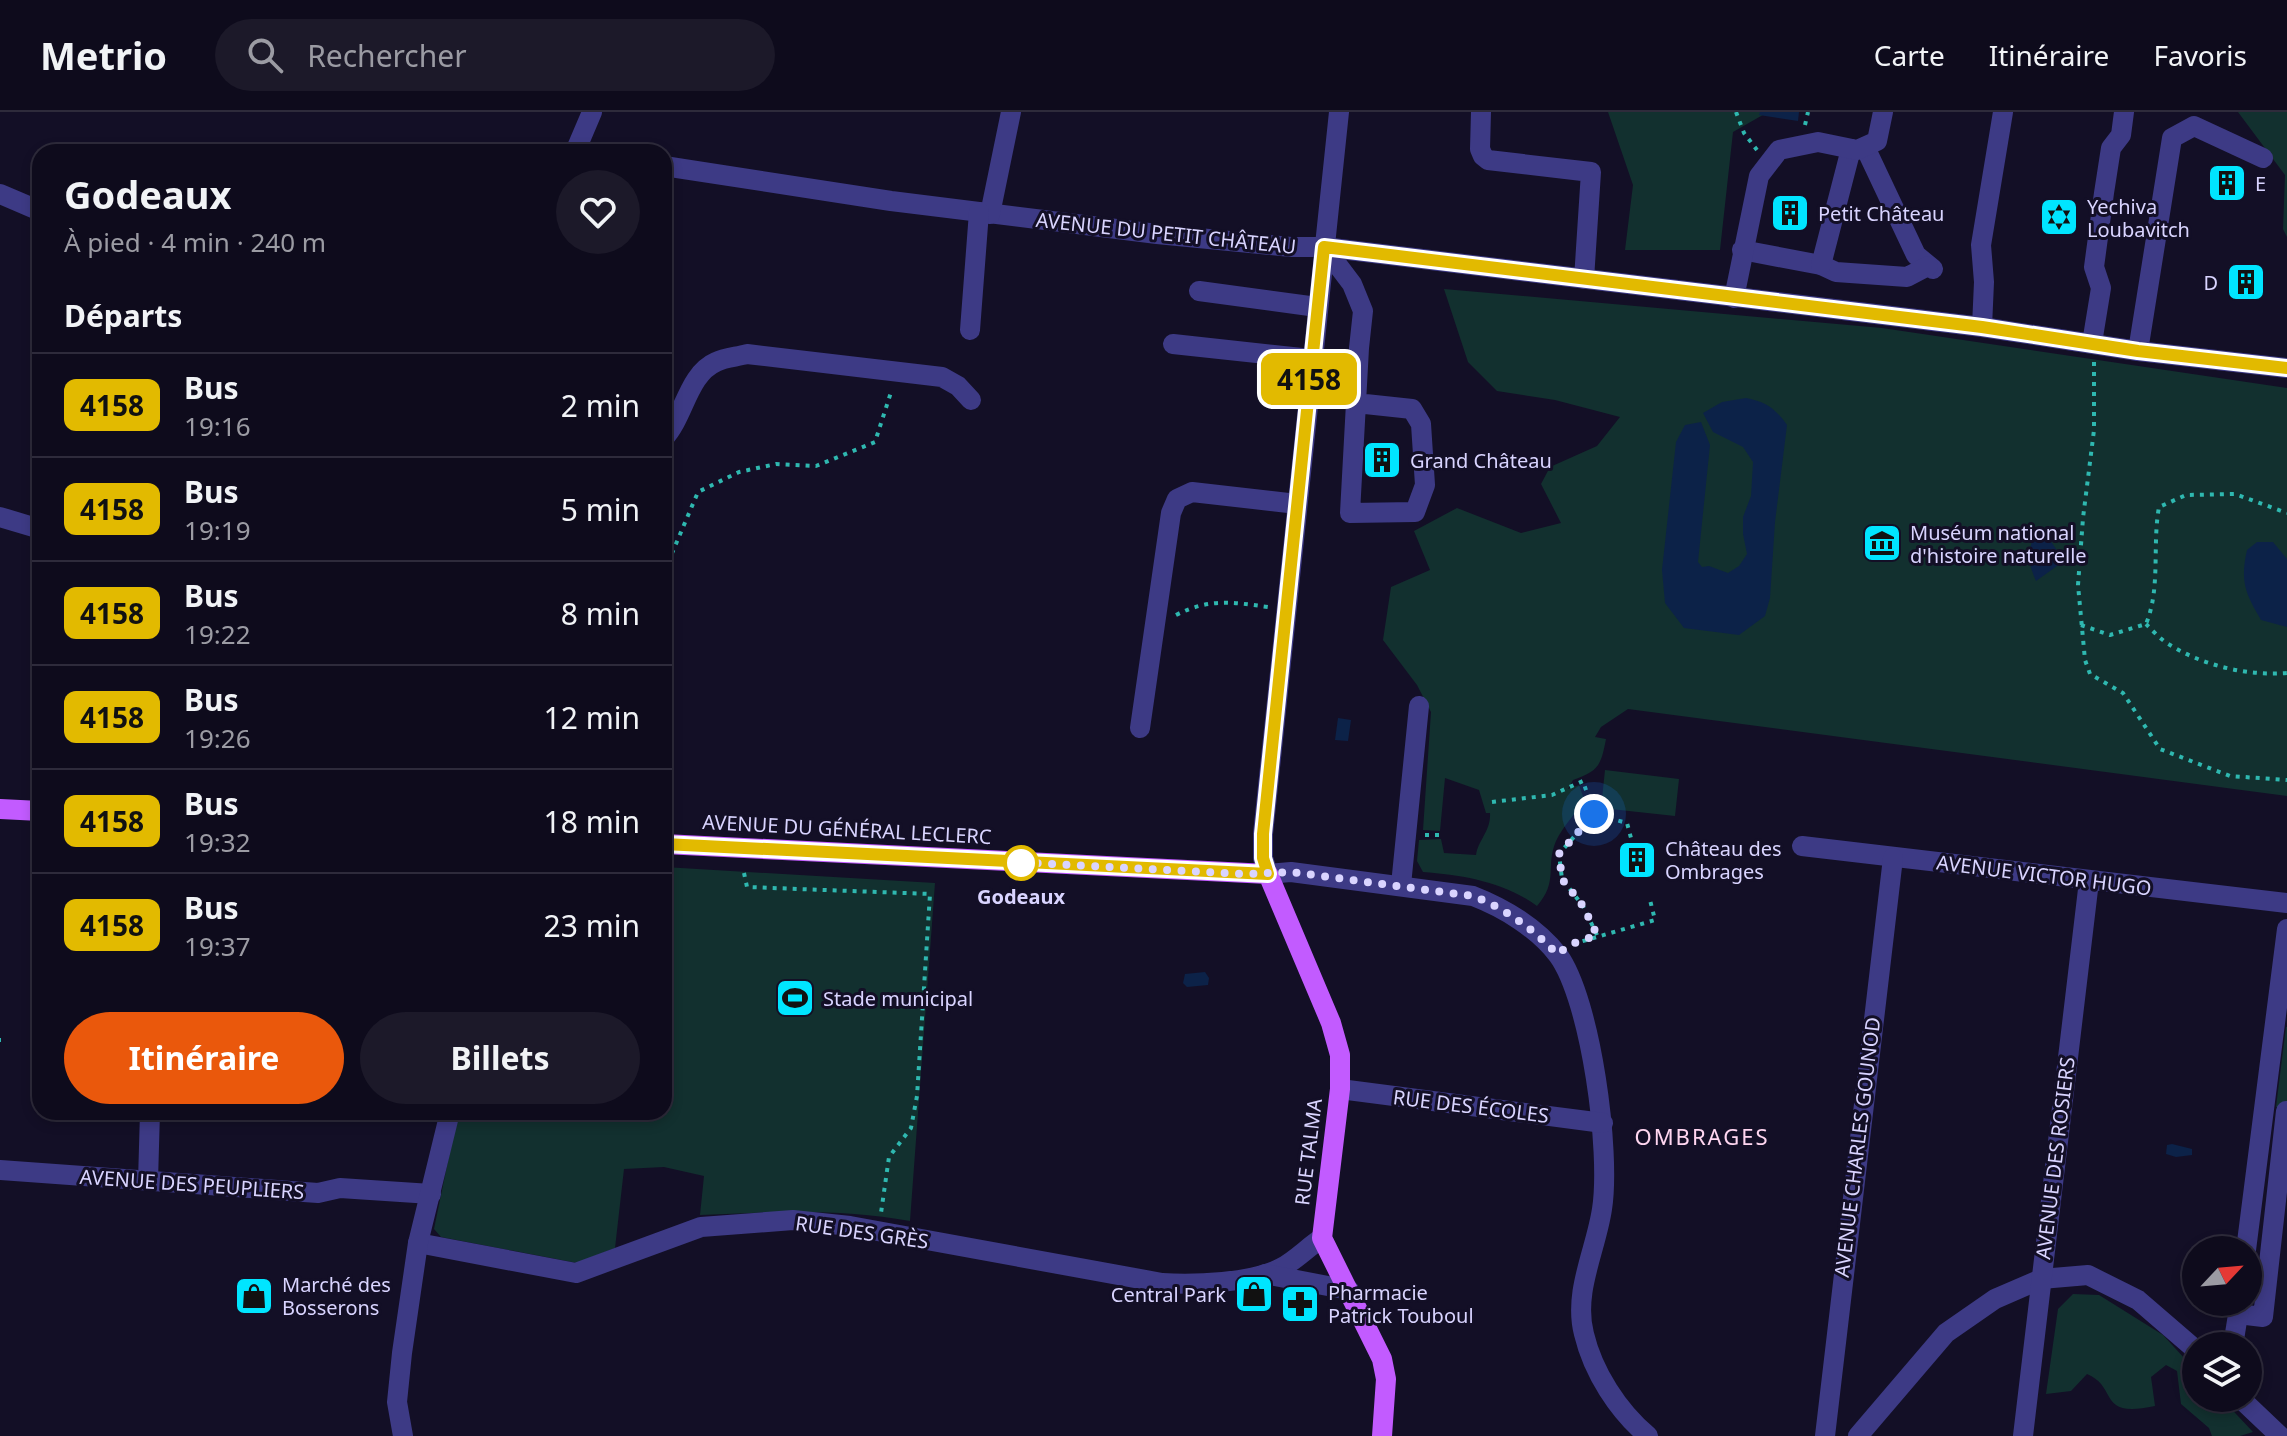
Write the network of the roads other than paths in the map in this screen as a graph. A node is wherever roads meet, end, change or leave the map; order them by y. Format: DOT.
graph roads {
  1 [pos="592,112"];
  2 [pos="1011,112"];
  3 [pos="1339,112"];
  4 [pos="1481,112"];
  5 [pos="1883,112"];
  6 [pos="2003,112"];
  7 [pos="2124,112"];
  8 [pos="2195,119"];
  9 [pos="578,144"];
  10 [pos="1858,148"];
  11 [pos="2263,158"];
  12 [pos="672,167"];
  13 [pos="0,194"];
  14 [pos="32,208"];
  15 [pos="985,213"];
  16 [pos="1324,247"];
  17 [pos="1742,250"];
  18 [pos="1821,265"];
  19 [pos="1584,279"];
  20 [pos="1199,291"];
  21 [pos="1734,298"];
  22 [pos="1317,307"];
  23 [pos="1982,327"];
  24 [pos="970,330"];
  25 [pos="2092,343"];
  26 [pos="1173,344"];
  27 [pos="2138,351"];
  28 [pos="1311,359"];
  29 [pos="2287,368"];
  30 [pos="971,400"];
  31 [pos="1356,403"];
  32 [pos="672,426"];
  33 [pos="1297,504"];
  34 [pos="0,517"];
  35 [pos="32,527"];
  36 [pos="1419,706"];
  37 [pos="1140,728"];
  38 [pos="0,809"];
  39 [pos="32,811"];
  40 [pos="672,844"];
  41 [pos="1802,846"];
  42 [pos="1893,858"];
  43 [pos="1268,874"];
  44 [pos="2089,881"];
  45 [pos="1401,885"];
  46 [pos="2287,903"];
  47 [pos="2287,929"];
  48 [pos="2284,968"];
  49 [pos="1340,1089"];
  50 [pos="2286,1111"];
  51 [pos="150,1120"];
  52 [pos="448,1120"];
  53 [pos="1603,1123"];
  54 [pos="0,1170"];
  55 [pos="148,1181"];
  56 [pos="431,1194"];
  57 [pos="2248,1236"];
  58 [pos="1322,1238"];
  59 [pos="418,1243"];
  60 [pos="1265,1274"];
  61 [pos="2041,1279"];
  62 [pos="1349,1290"];
  63 [pos="2260,1316"];
  64 [pos="2182,1338"];
  65 [pos="2255,1412"];
  66 [pos="403,1436"];
  67 [pos="1382,1436"];
  68 [pos="1648,1436"];
  69 [pos="1825,1436"];
  70 [pos="1858,1436"];
  71 [pos="2023,1436"];
  72 [pos="2280,1436"];
  1 -- 9 [label="street"];
  2 -- 15 [label="street"];
  3 -- 16 [label="street"];
  4 -- 19 [label="street"];
  5 -- 10 [label="street"];
  6 -- 23 [label="street"];
  7 -- 25 [label="street"];
  8 -- 11 [label="street"];
  8 -- 27 [label="street"];
  10 -- 17 [label="street"];
  10 -- 18 [label="street"];
  10 -- 18 [label="street"];
  12 -- 15 [label="street, AVENUE DU PETIT CHÂTEAU"];
  13 -- 14 [label="street"];
  15 -- 16 [label="street, AVENUE DU PETIT CHÂTEAU"];
  15 -- 24 [label="street"];
  16 -- 19 [label="street, AVENUE DU PETIT CHÂTEAU"];
  16 -- 22 [label="street"];
  16 -- 31 [label="street"];
  17 -- 18 [label="street"];
  17 -- 21 [label="street"];
  19 -- 21 [label="street, AVENUE DU PETIT CHÂTEAU"];
  20 -- 22 [label="street"];
  21 -- 23 [label="street, AVENUE DU PETIT CHÂTEAU"];
  22 -- 28 [label="street"];
  23 -- 25 [label="street, AVENUE DU PETIT CHÂTEAU"];
  25 -- 27 [label="street, AVENUE DU PETIT CHÂTEAU"];
  26 -- 28 [label="street"];
  27 -- 29 [label="street, AVENUE DU PETIT CHÂTEAU"];
  28 -- 33 [label="street"];
  30 -- 32 [label="street"];
  31 -- 31 [label="street"];
  33 -- 37 [label="street"];
  33 -- 43 [label="street"];
  34 -- 35 [label="street"];
  36 -- 45 [label="street"];
  38 -- 39 [label="main road"];
  40 -- 43 [label="main road, AVENUE DU GÉNÉRAL LECLERC"];
  41 -- 42 [label="street, AVENUE VICTOR HUGO"];
  42 -- 44 [label="street, AVENUE VICTOR HUGO"];
  42 -- 69 [label="street, AVENUE CHARLES GOUNOD"];
  43 -- 45 [label="street"];
  43 -- 49 [label="main road, RUE TALMA"];
  44 -- 46 [label="street, AVENUE VICTOR HUGO"];
  44 -- 61 [label="street, AVENUE DES ROSIERS"];
  45 -- 53 [label="street"];
  47 -- 48 [label="street"];
  48 -- 57 [label="street"];
  49 -- 53 [label="street, RUE DES ÉCOLES"];
  49 -- 58 [label="main road, RUE TALMA"];
  50 -- 63 [label="street"];
  51 -- 55 [label="street"];
  52 -- 56 [label="street"];
  53 -- 68 [label="street"];
  54 -- 55 [label="street, AVENUE DES PEUPLIERS"];
  55 -- 56 [label="street, AVENUE DES PEUPLIERS"];
  56 -- 59 [label="street"];
  58 -- 60 [label="street, RUE DES GRÈS"];
  58 -- 62 [label="main road"];
  59 -- 60 [label="street, RUE DES GRÈS"];
  59 -- 66 [label="street"];
  60 -- 62 [label="street, RUE DES GRÈS"];
  61 -- 64 [label="street"];
  61 -- 70 [label="street"];
  61 -- 71 [label="street, AVENUE DES ROSIERS"];
  62 -- 67 [label="main road"];
  65 -- 72 [label="street"];
}
